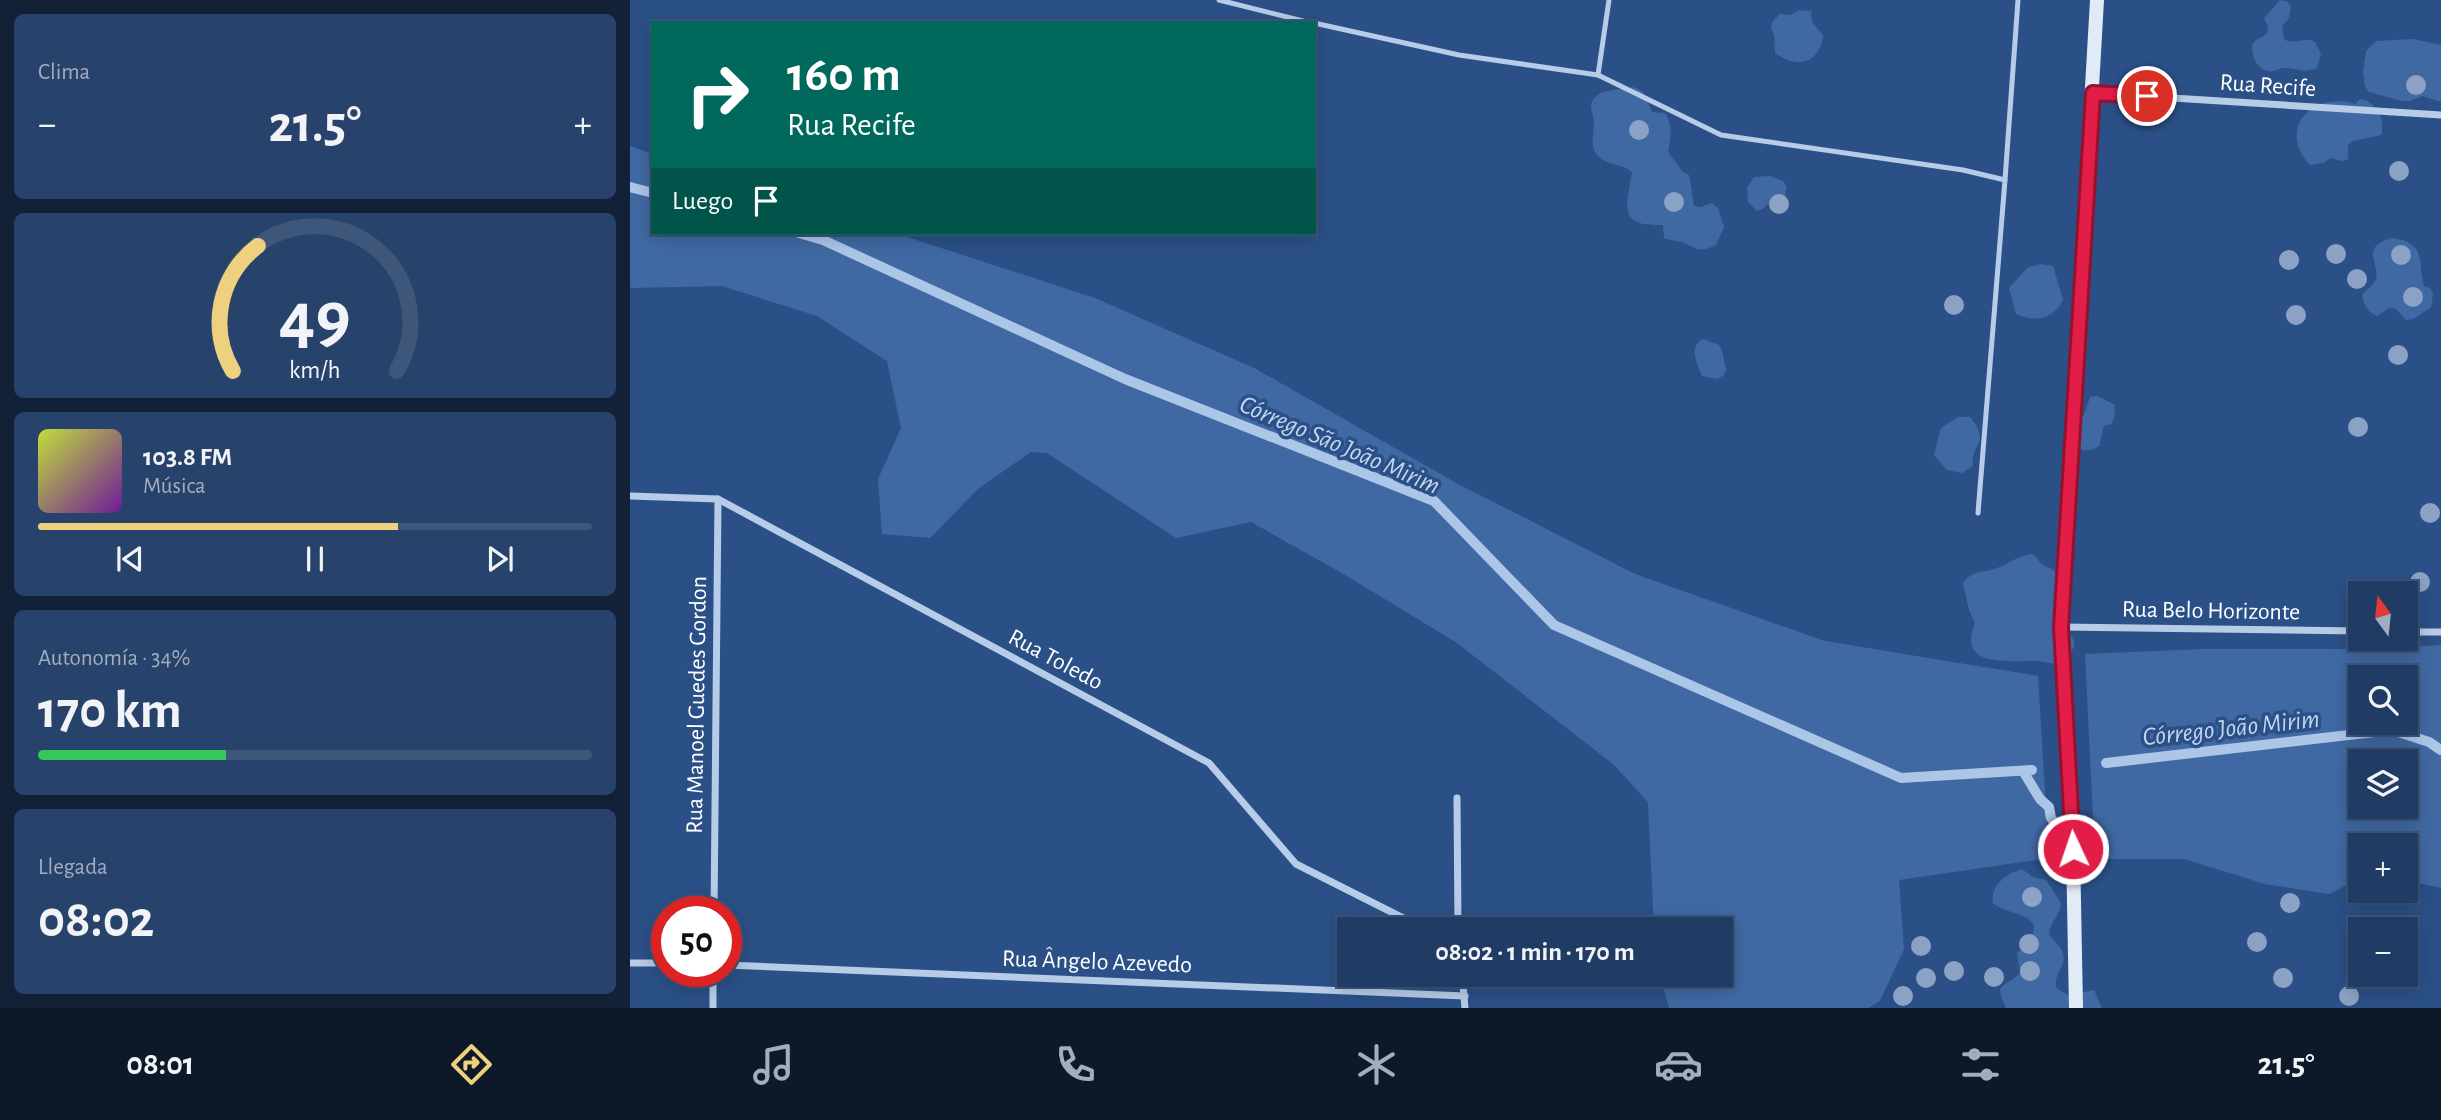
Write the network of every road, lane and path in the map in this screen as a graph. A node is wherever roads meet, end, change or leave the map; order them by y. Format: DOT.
graph roads {
  1 [pos="1219,0"];
  2 [pos="1609,0"];
  3 [pos="2018,0"];
  4 [pos="2097,0"];
  5 [pos="1305,21"];
  6 [pos="1316,24"];
  7 [pos="1598,75"];
  8 [pos="2093,93"];
  9 [pos="2441,115"];
  10 [pos="2005,180"];
  11 [pos="630,496"];
  12 [pos="718,499"];
  13 [pos="1978,513"];
  14 [pos="2061,627"];
  15 [pos="2348,631"];
  16 [pos="2418,632"];
  17 [pos="2441,632"];
  18 [pos="1457,798"];
  19 [pos="714,896"];
  20 [pos="1401,917"];
  21 [pos="1458,917"];
  22 [pos="630,963"];
  23 [pos="651,963"];
  24 [pos="742,966"];
  25 [pos="713,987"];
  26 [pos="1464,987"];
  27 [pos="1465,996"];
  28 [pos="713,1008"];
  29 [pos="1465,1008"];
  30 [pos="2076,1008"];
  1 -- 5 [label="lane"];
  2 -- 7 [label="lane"];
  3 -- 10 [label="lane"];
  4 -- 8 [label="main road"];
  6 -- 7 [label="lane"];
  7 -- 10 [label="lane"];
  8 -- 9 [label="street, Rua Recife"];
  8 -- 14 [label="main road"];
  10 -- 13 [label="lane"];
  11 -- 12 [label="street, Rua Toledo"];
  12 -- 19 [label="street, Rua Manoel Guedes Gordon"];
  12 -- 20 [label="street, Rua Toledo"];
  14 -- 15 [label="street, Rua Belo Horizonte"];
  14 -- 30 [label="main road"];
  16 -- 17 [label="street"];
  18 -- 21 [label="street"];
  22 -- 23 [label="street"];
  24 -- 27 [label="street, Rua Ângelo Azevedo"];
  25 -- 28 [label="street"];
  26 -- 27 [label="street"];
  27 -- 29 [label="street"];
}
